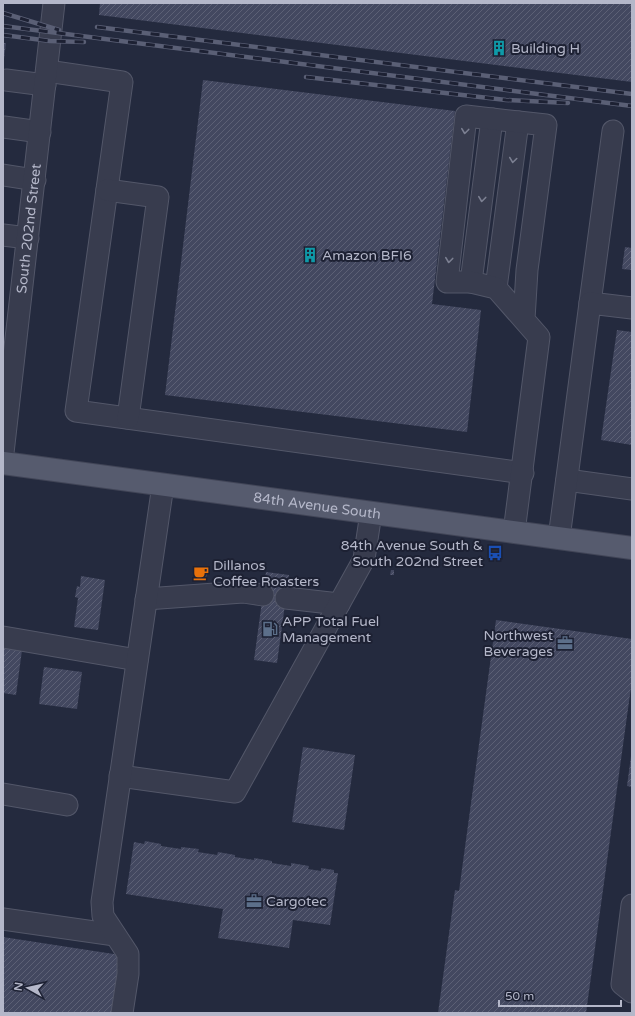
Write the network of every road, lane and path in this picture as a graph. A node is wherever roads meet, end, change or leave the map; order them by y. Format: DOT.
graph roads {
  1 [pos="54,3"];
  2 [pos="46,78"];
  3 [pos="6,80"];
  4 [pos="518,122"];
  5 [pos="4,127"];
  6 [pos="613,131"];
  7 [pos="40,132"];
  8 [pos="3,175"];
  9 [pos="34,180"];
  10 [pos="107,190"];
  11 [pos="3,235"];
  12 [pos="28,238"];
  13 [pos="496,288"];
  14 [pos="590,303"];
  15 [pos="632,308"];
  16 [pos="524,319"];
  17 [pos="128,418"];
  18 [pos="3,453"];
  19 [pos="3,463"];
  20 [pos="523,472"];
  21 [pos="567,480"];
  22 [pos="163,485"];
  23 [pos="632,489"];
  24 [pos="371,513"];
  25 [pos="514,532"];
  26 [pos="559,538"];
  27 [pos="632,548"];
  28 [pos="263,595"];
  29 [pos="286,598"];
  30 [pos="146,599"];
  31 [pos="339,604"];
  32 [pos="3,637"];
  33 [pos="137,660"];
  34 [pos="120,776"];
  35 [pos="3,794"];
  36 [pos="67,805"];
  37 [pos="632,905"];
  38 [pos="3,919"];
  39 [pos="115,934"];
  40 [pos="632,992"];
  41 [pos="122,1013"];
  1 -- 2 [label="street, South 202nd Street"];
  2 -- 3 [label="street"];
  2 -- 7 [label="street, South 202nd Street"];
  2 -- 10 [label="street"];
  4 -- 13 [label="street, one-way"];
  4 -- 13 [label="street, one-way"];
  4 -- 16 [label="street"];
  5 -- 7 [label="street"];
  6 -- 14 [label="street"];
  7 -- 9 [label="street, South 202nd Street"];
  8 -- 9 [label="street"];
  9 -- 12 [label="street, South 202nd Street"];
  10 -- 17 [label="street"];
  10 -- 17 [label="street"];
  11 -- 12 [label="street"];
  12 -- 18 [label="street, South 202nd Street"];
  13 -- 16 [label="street"];
  14 -- 15 [label="street"];
  14 -- 21 [label="street"];
  16 -- 20 [label="street"];
  17 -- 20 [label="street"];
  19 -- 22 [label="main road, 84th Avenue South"];
  20 -- 25 [label="street"];
  21 -- 23 [label="street"];
  21 -- 26 [label="street"];
  22 -- 24 [label="main road, 84th Avenue South"];
  22 -- 30 [label="street"];
  24 -- 25 [label="main road, 84th Avenue South"];
  24 -- 31 [label="street"];
  25 -- 26 [label="main road, 84th Avenue South"];
  26 -- 27 [label="main road, 84th Avenue South"];
  28 -- 30 [label="street"];
  29 -- 31 [label="street"];
  30 -- 33 [label="street"];
  31 -- 34 [label="street"];
  32 -- 33 [label="street"];
  33 -- 34 [label="street"];
  34 -- 39 [label="street"];
  35 -- 36 [label="street"];
  37 -- 40 [label="street"];
  38 -- 39 [label="street"];
  39 -- 41 [label="street"];
}
